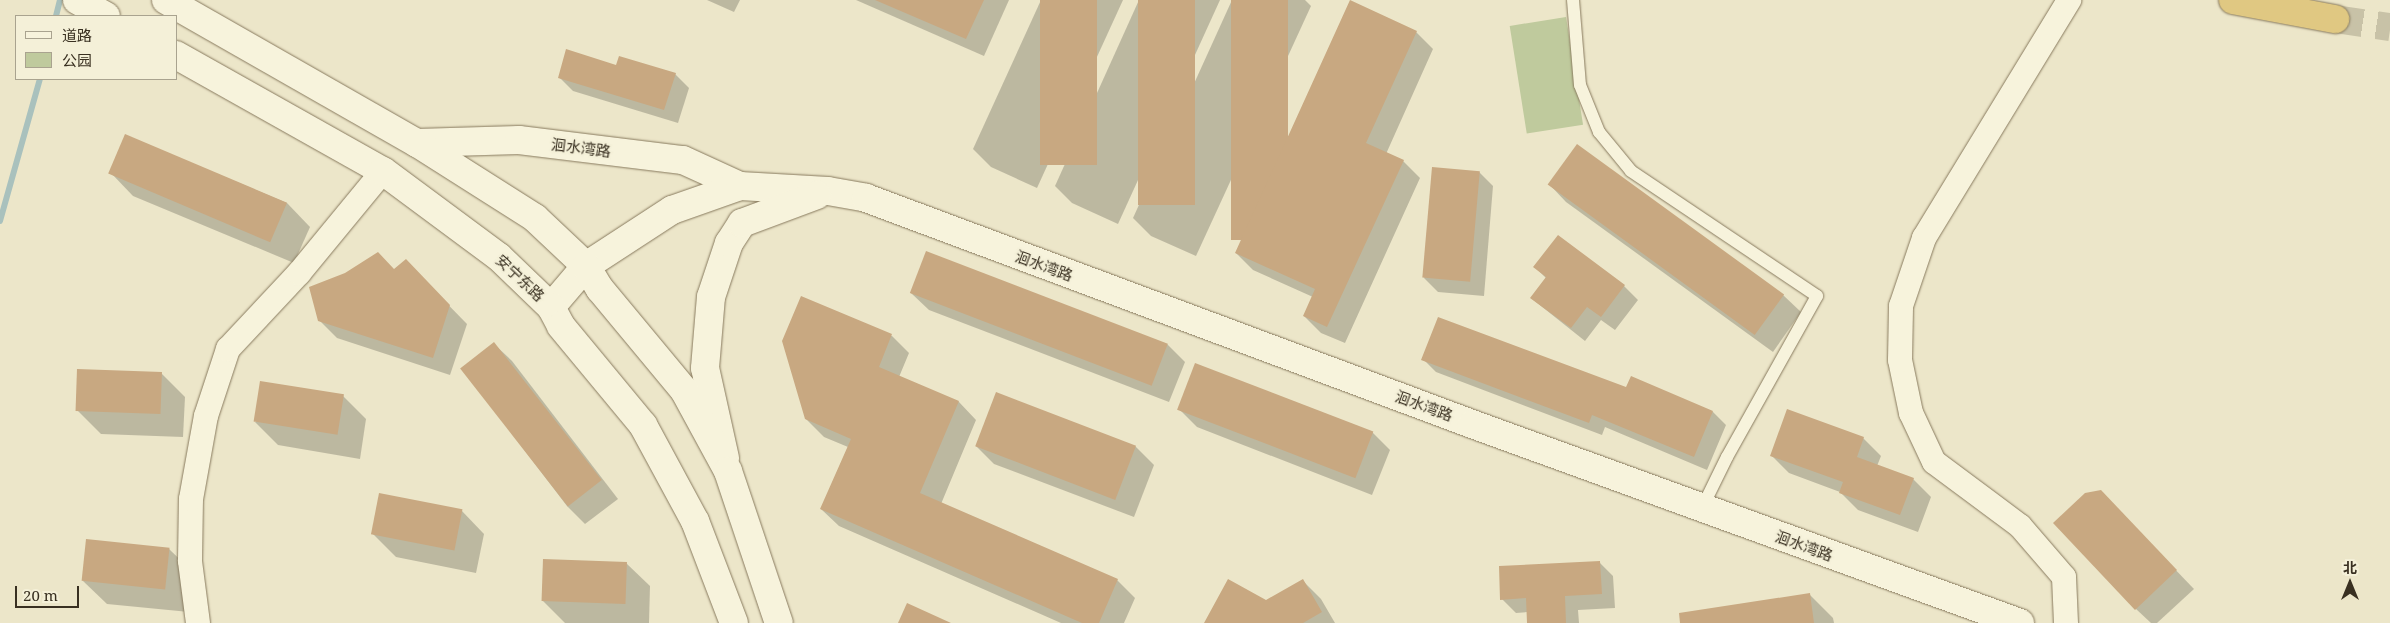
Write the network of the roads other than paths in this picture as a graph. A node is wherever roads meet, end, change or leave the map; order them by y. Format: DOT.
graph roads {
  1 [pos="77,0"];
  2 [pos="166,0"];
  3 [pos="1573,0"];
  4 [pos="2068,0"];
  5 [pos="2233,0"];
  6 [pos="104,15"];
  7 [pos="2335,19"];
  8 [pos="178,57"];
  9 [pos="416,143"];
  10 [pos="383,171"];
  11 [pos="740,186"];
  12 [pos="828,190"];
  13 [pos="586,266"];
  14 [pos="551,308"];
  15 [pos="728,471"];
  16 [pos="1702,508"];
  17 [pos="198,623"];
  18 [pos="734,623"];
  19 [pos="779,623"];
  20 [pos="2020,623"];
  21 [pos="2066,623"];
  1 -- 6 [label="street"];
  2 -- 9 [label="street"];
  3 -- 16 [label="lane"];
  4 -- 21 [label="street"];
  5 -- 7 [label="highway"];
  8 -- 10 [label="street, 安宁东路"];
  9 -- 11 [label="street, 洄水湾路"];
  9 -- 13 [label="street"];
  10 -- 14 [label="street, 安宁东路"];
  10 -- 17 [label="street"];
  11 -- 12 [label="street, 洄水湾路"];
  11 -- 13 [label="street, 洄水湾路"];
  12 -- 15 [label="street"];
  12 -- 16 [label="street, 洄水湾路"];
  13 -- 14 [label="street, 洄水湾路"];
  13 -- 15 [label="street"];
  14 -- 18 [label="street, 安宁东路"];
  15 -- 19 [label="street"];
  16 -- 20 [label="street, 洄水湾路"];
}
